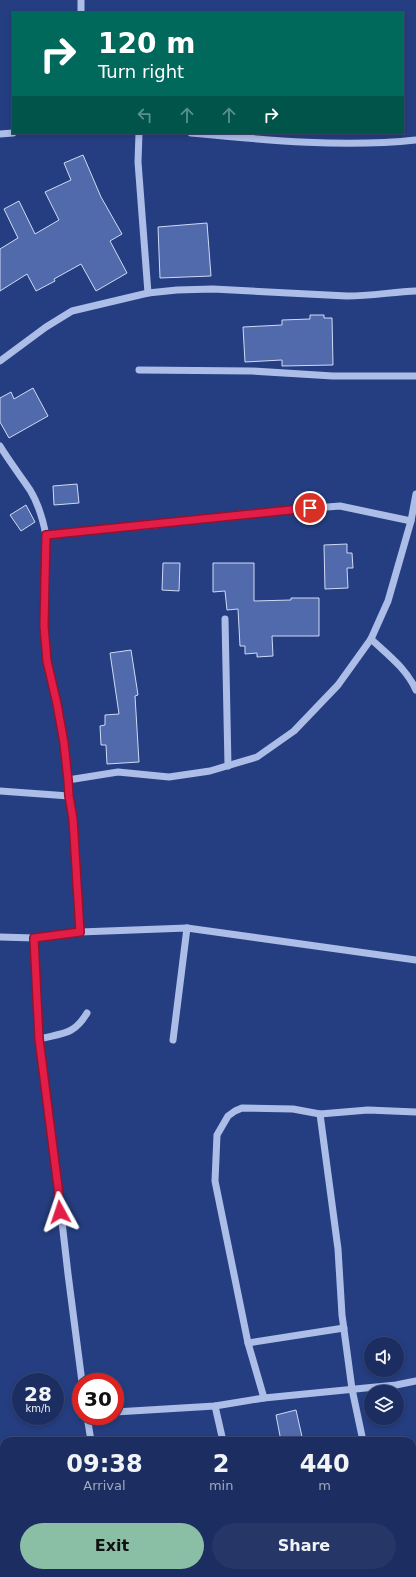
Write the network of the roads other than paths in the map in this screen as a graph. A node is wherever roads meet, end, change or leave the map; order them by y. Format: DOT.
graph roads {
  1 [pos="82,0"];
  2 [pos="82,12"];
  3 [pos="12,132"];
  4 [pos="0,134"];
  5 [pos="138,134"];
  6 [pos="204,134"];
  7 [pos="416,140"];
  8 [pos="416,291"];
  9 [pos="148,293"];
  10 [pos="0,361"];
  11 [pos="139,370"];
  12 [pos="416,376"];
  13 [pos="0,446"];
  14 [pos="416,494"];
  15 [pos="411,521"];
  16 [pos="46,535"];
  17 [pos="225,619"];
  18 [pos="371,639"];
  19 [pos="416,690"];
  20 [pos="228,766"];
  21 [pos="68,780"];
  22 [pos="0,791"];
  23 [pos="69,796"];
  24 [pos="188,928"];
  25 [pos="80,932"];
  26 [pos="0,937"];
  27 [pos="34,938"];
  28 [pos="416,960"];
  29 [pos="87,1013"];
  30 [pos="39,1039"];
  31 [pos="173,1040"];
  32 [pos="416,1112"];
  33 [pos="320,1114"];
  34 [pos="344,1328"];
  35 [pos="248,1343"];
  36 [pos="81,1373"];
  37 [pos="416,1381"];
  38 [pos="352,1389"];
  39 [pos="264,1398"];
  40 [pos="215,1406"];
  41 [pos="124,1411"];
  42 [pos="88,1425"];
  43 [pos="90,1437"];
  44 [pos="222,1437"];
  45 [pos="362,1437"];
  1 -- 2 [label="street"];
  3 -- 4 [label="street"];
  5 -- 9 [label="street"];
  6 -- 7 [label="street"];
  8 -- 9 [label="street"];
  9 -- 10 [label="street"];
  11 -- 12 [label="street"];
  13 -- 16 [label="street"];
  14 -- 15 [label="street"];
  15 -- 16 [label="street"];
  15 -- 18 [label="street"];
  16 -- 21 [label="street"];
  17 -- 20 [label="street"];
  18 -- 19 [label="street"];
  18 -- 20 [label="street"];
  20 -- 21 [label="street"];
  21 -- 23 [label="street"];
  22 -- 23 [label="street"];
  23 -- 25 [label="street"];
  24 -- 25 [label="street"];
  24 -- 28 [label="street"];
  24 -- 31 [label="street"];
  25 -- 27 [label="street"];
  26 -- 27 [label="street"];
  27 -- 30 [label="street"];
  29 -- 30 [label="street"];
  30 -- 36 [label="street"];
  32 -- 33 [label="street"];
  33 -- 34 [label="street"];
  33 -- 35 [label="street"];
  34 -- 35 [label="street"];
  34 -- 38 [label="street"];
  35 -- 39 [label="street"];
  37 -- 38 [label="street"];
  38 -- 39 [label="street"];
  38 -- 45 [label="street"];
  39 -- 40 [label="street"];
  40 -- 41 [label="street"];
  40 -- 44 [label="street"];
  42 -- 43 [label="street"];
}
